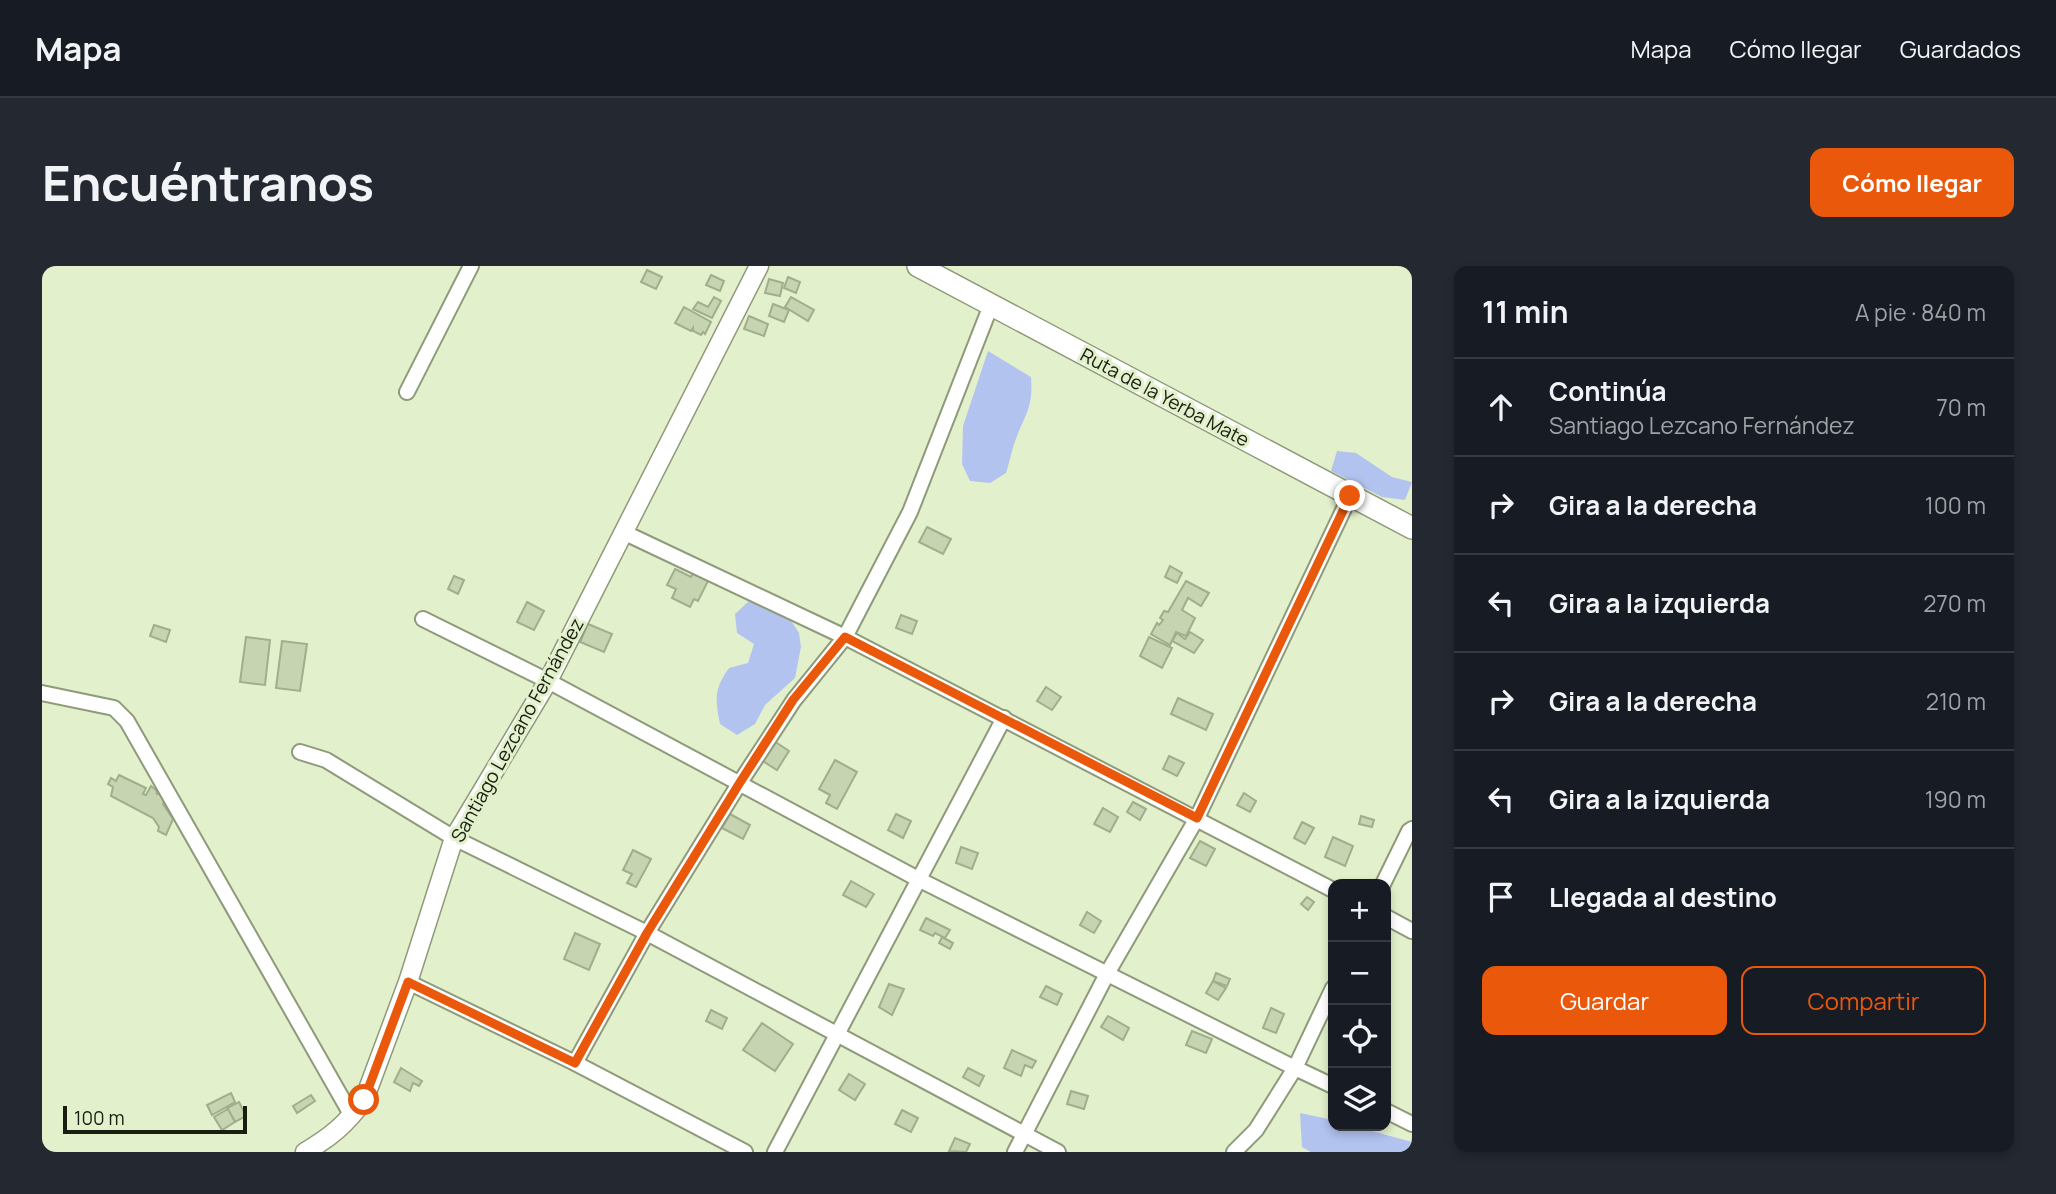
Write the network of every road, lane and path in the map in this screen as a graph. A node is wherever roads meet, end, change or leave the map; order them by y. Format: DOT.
graph roads {
  1 [pos="471,266"];
  2 [pos="759,266"];
  3 [pos="918,266"];
  4 [pos="991,305"];
  5 [pos="407,392"];
  6 [pos="1350,496"];
  7 [pos="1412,528"];
  8 [pos="623,532"];
  9 [pos="422,619"];
  10 [pos="845,637"];
  11 [pos="548,681"];
  12 [pos="42,693"];
  13 [pos="1004,718"];
  14 [pos="300,752"];
  15 [pos="739,784"];
  16 [pos="1197,818"];
  17 [pos="1412,829"];
  18 [pos="454,838"];
  19 [pos="918,879"];
  20 [pos="1385,879"];
  21 [pos="1328,887"];
  22 [pos="1391,920"];
  23 [pos="1412,931"];
  24 [pos="647,933"];
  25 [pos="1108,972"];
  26 [pos="408,982"];
  27 [pos="1328,999"];
  28 [pos="837,1034"];
  29 [pos="575,1063"];
  30 [pos="1295,1068"];
  31 [pos="1328,1084"];
  32 [pos="1391,1114"];
  33 [pos="352,1116"];
  34 [pos="1412,1124"];
  35 [pos="1023,1135"];
  36 [pos="305,1152"];
  37 [pos="745,1152"];
  38 [pos="775,1152"];
  39 [pos="1015,1152"];
  40 [pos="1058,1152"];
  41 [pos="1234,1152"];
  1 -- 5 [label="street"];
  2 -- 8 [label="street, Santiago Lezcano Fernández"];
  3 -- 4 [label="main road, Ruta de la Yerba Mate"];
  4 -- 6 [label="main road, Ruta de la Yerba Mate"];
  4 -- 10 [label="street"];
  6 -- 7 [label="main road, Ruta de la Yerba Mate"];
  6 -- 16 [label="street"];
  8 -- 10 [label="street"];
  8 -- 11 [label="street, Santiago Lezcano Fernández"];
  9 -- 11 [label="street"];
  10 -- 13 [label="street"];
  10 -- 15 [label="street"];
  11 -- 15 [label="street"];
  11 -- 18 [label="street, Santiago Lezcano Fernández"];
  12 -- 33 [label="street"];
  13 -- 16 [label="street"];
  13 -- 19 [label="street"];
  14 -- 18 [label="street"];
  15 -- 19 [label="street"];
  15 -- 24 [label="street"];
  16 -- 21 [label="street"];
  16 -- 25 [label="street"];
  17 -- 20 [label="street"];
  18 -- 24 [label="street"];
  18 -- 26 [label="street, Santiago Lezcano Fernández"];
  19 -- 25 [label="street"];
  19 -- 28 [label="street"];
  22 -- 23 [label="street"];
  24 -- 28 [label="street"];
  24 -- 29 [label="street"];
  25 -- 30 [label="street"];
  25 -- 35 [label="street"];
  26 -- 29 [label="street"];
  26 -- 33 [label="street, Santiago Lezcano Fernández"];
  27 -- 30 [label="street"];
  28 -- 35 [label="street"];
  28 -- 38 [label="street"];
  29 -- 37 [label="street"];
  30 -- 31 [label="street"];
  30 -- 41 [label="street"];
  32 -- 34 [label="street"];
  33 -- 36 [label="street, Santiago Lezcano Fernández"];
  35 -- 39 [label="street"];
  35 -- 40 [label="street"];
}
